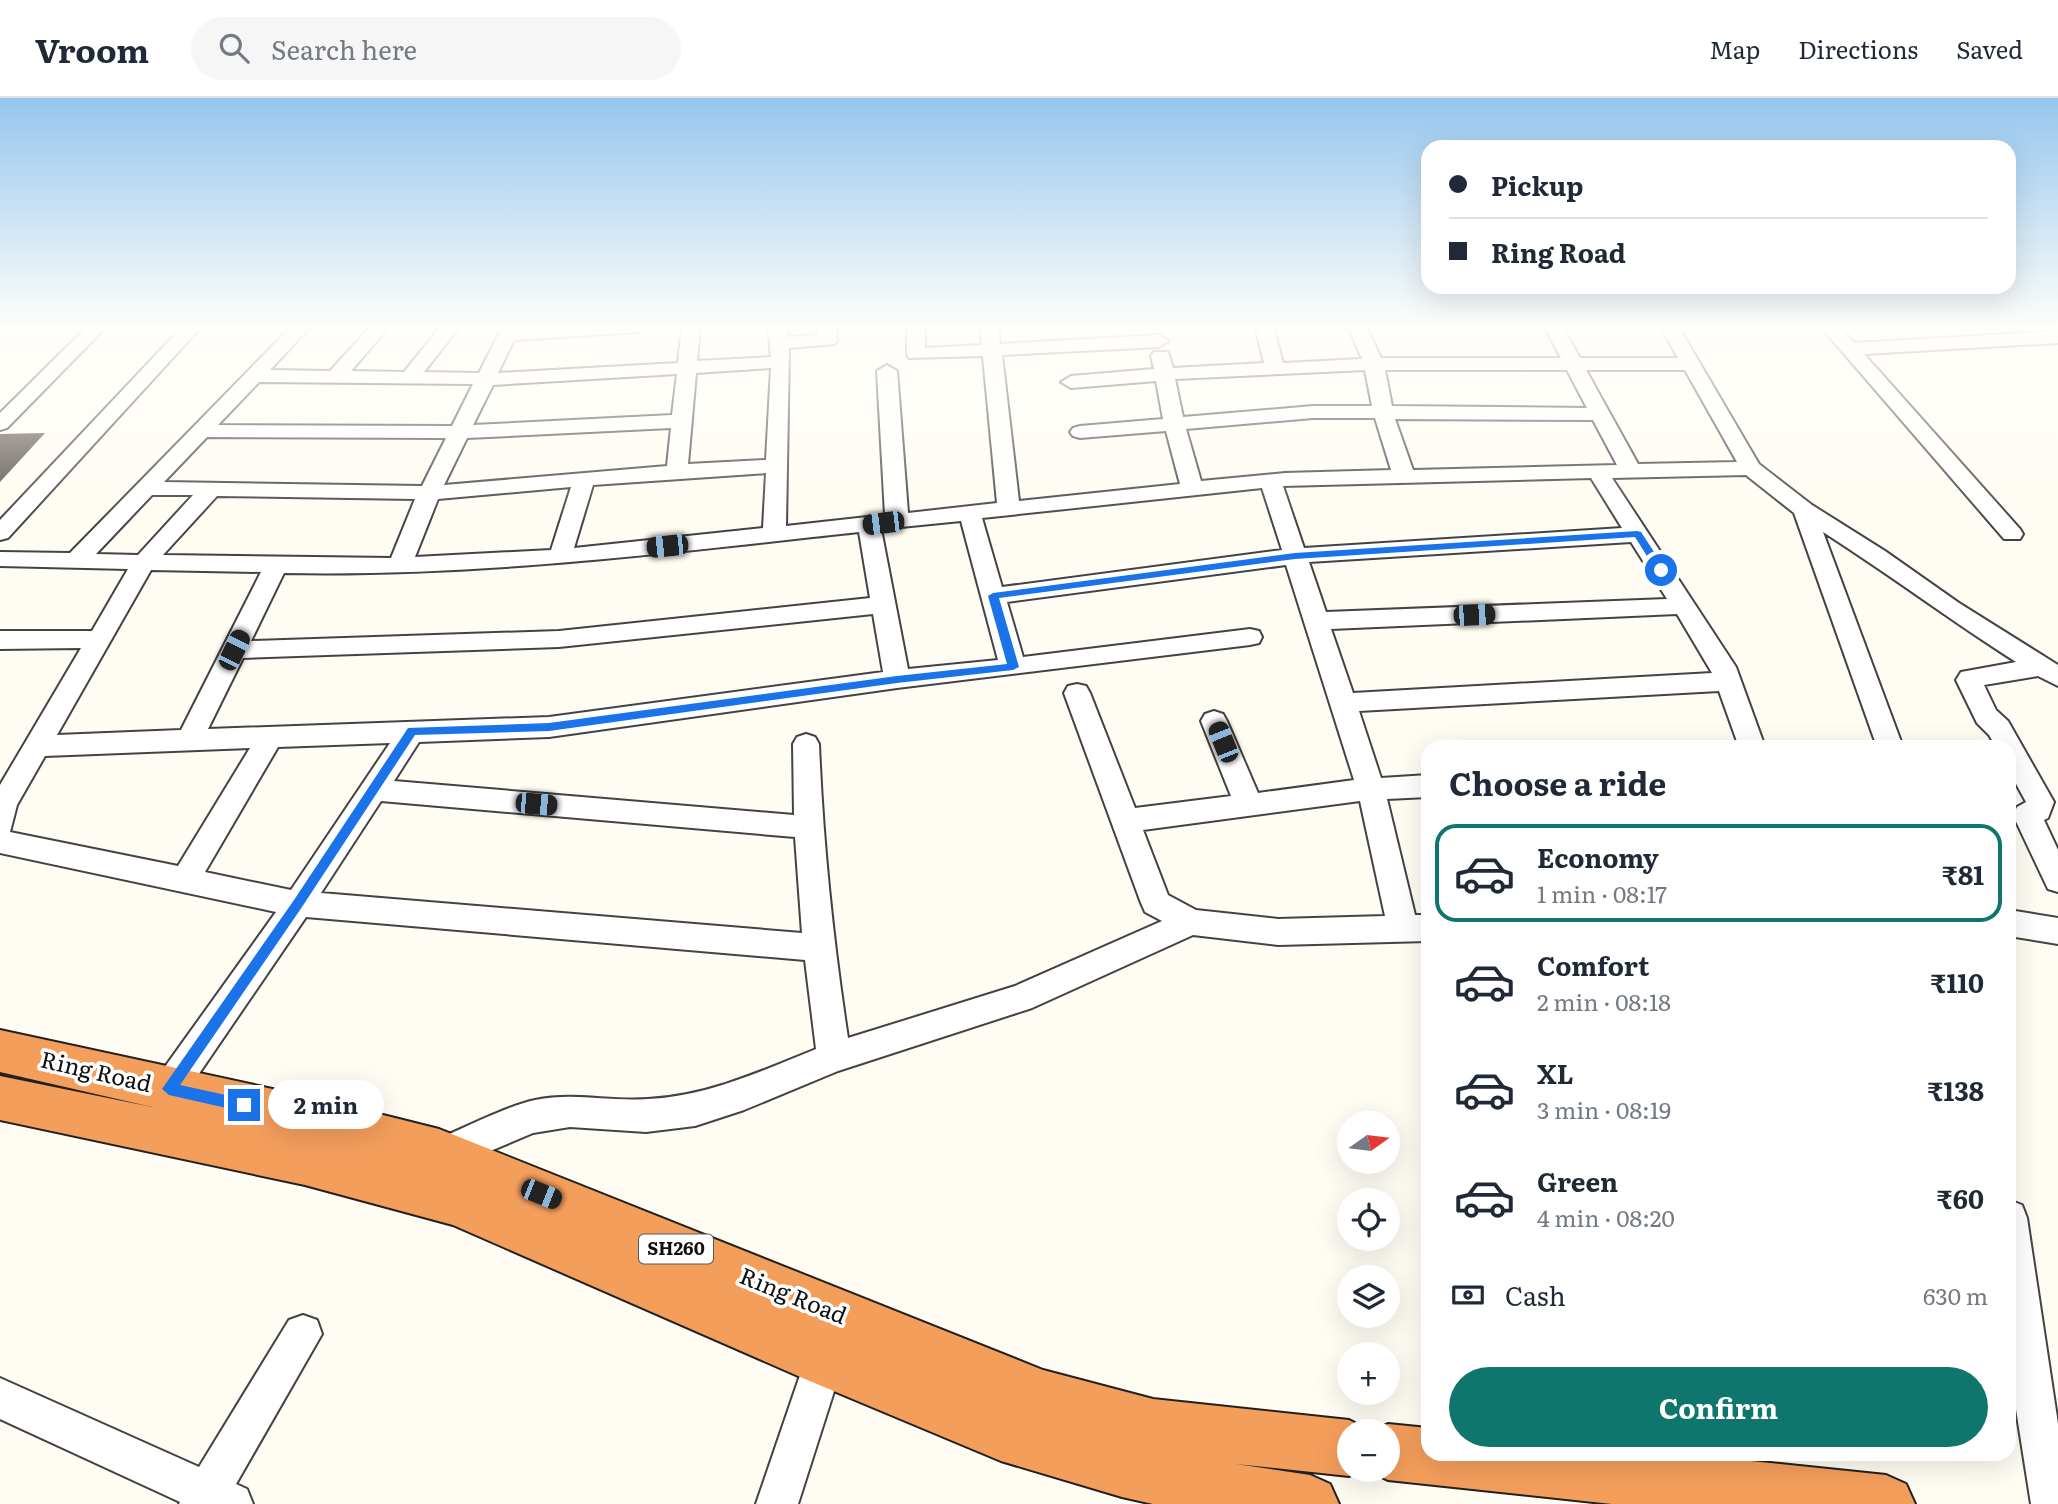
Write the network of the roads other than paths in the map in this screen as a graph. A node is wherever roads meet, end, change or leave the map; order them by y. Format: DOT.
graph roads {
  1 [pos="32,392"];
  2 [pos="131,392"];
  3 [pos="237,392"];
  4 [pos="478,392"];
  5 [pos="685,392"];
  6 [pos="778,392"];
  7 [pos="888,392"];
  8 [pos="995,392"];
  9 [pos="1168,392"];
  10 [pos="1379,392"];
  11 [pos="1587,392"];
  12 [pos="1707,392"];
  13 [pos="1887,392"];
  14 [pos="1383,413"];
  15 [pos="1600,414"];
  16 [pos="682,421"];
  17 [pos="0,424"];
  18 [pos="1174,424"];
  19 [pos="199,431"];
  20 [pos="458,432"];
  21 [pos="1080,432"];
  22 [pos="777,466"];
  23 [pos="1751,468"];
  24 [pos="677,471"];
  25 [pos="1631,471"];
  26 [pos="1598,472"];
  27 [pos="1404,476"];
  28 [pos="583,479"];
  29 [pos="1271,481"];
  30 [pos="146,488"];
  31 [pos="212,489"];
  32 [pos="1193,490"];
  33 [pos="429,493"];
  34 [pos="1009,510"];
  35 [pos="1804,510"];
  36 [pos="970,514"];
  37 [pos="897,522"];
  38 [pos="869,525"];
  39 [pos="0,533"];
  40 [pos="1637,534"];
  41 [pos="2012,534"];
  42 [pos="774,535"];
  43 [pos="1295,556"];
  44 [pos="561,557"];
  45 [pos="0,559"];
  46 [pos="77,560"];
  47 [pos="145,562"];
  48 [pos="276,565"];
  49 [pos="400,565"];
  50 [pos="993,596"];
  51 [pos="883,605"];
  52 [pos="1684,606"];
  53 [pos="1316,621"];
  54 [pos="1250,637"];
  55 [pos="99,639"];
  56 [pos="0,640"];
  57 [pos="234,650"];
  58 [pos="1013,667"];
  59 [pos="2050,672"];
  60 [pos="897,679"];
  61 [pos="1728,681"];
  62 [pos="1077,693"];
  63 [pos="1343,703"];
  64 [pos="1214,721"];
  65 [pos="412,731"];
  66 [pos="271,735"];
  67 [pos="190,740"];
  68 [pos="1749,740"];
  69 [pos="1887,740"];
  70 [pos="2006,740"];
  71 [pos="806,744"];
  72 [pos="37,746"];
  73 [pos="2016,759"];
  74 [pos="1421,786"];
  75 [pos="1371,789"];
  76 [pos="373,790"];
  77 [pos="1249,805"];
  78 [pos="1124,821"];
  79 [pos="0,824"];
  80 [pos="808,827"];
  81 [pos="0,841"];
  82 [pos="185,880"];
  83 [pos="2058,880"];
  84 [pos="298,904"];
  85 [pos="1191,922"];
  86 [pos="2016,924"];
  87 [pos="1416,929"];
  88 [pos="2058,931"];
  89 [pos="819,948"];
  90 [pos="0,1051"];
  91 [pos="834,1057"];
  92 [pos="169,1089"];
  93 [pos="0,1097"];
  94 [pos="443,1154"];
  95 [pos="2016,1270"];
  96 [pos="303,1334"];
  97 [pos="824,1360"];
  98 [pos="0,1398"];
  99 [pos="1337,1447"];
  100 [pos="1400,1453"];
  101 [pos="1421,1455"];
  102 [pos="1474,1461"];
  103 [pos="213,1500"];
  104 [pos="1284,1502"];
  105 [pos="776,1504"];
  106 [pos="1886,1504"];
  107 [pos="2052,1504"];
  1 -- 17 [label="street"];
  2 -- 39 [label="street"];
  3 -- 19 [label="street"];
  4 -- 20 [label="street"];
  5 -- 16 [label="street"];
  6 -- 22 [label="street"];
  7 -- 37 [label="street"];
  8 -- 34 [label="street"];
  9 -- 18 [label="street"];
  10 -- 14 [label="street"];
  11 -- 15 [label="street"];
  12 -- 23 [label="street"];
  13 -- 41 [label="street"];
  14 -- 15 [label="street"];
  14 -- 18 [label="street"];
  14 -- 27 [label="street"];
  15 -- 25 [label="street"];
  16 -- 20 [label="street"];
  16 -- 24 [label="street"];
  18 -- 21 [label="street"];
  18 -- 32 [label="street"];
  19 -- 20 [label="street"];
  19 -- 30 [label="street"];
  20 -- 33 [label="street"];
  22 -- 24 [label="street"];
  22 -- 42 [label="street"];
  23 -- 25 [label="street"];
  23 -- 35 [label="street"];
  24 -- 28 [label="street"];
  25 -- 26 [label="street"];
  26 -- 27 [label="street"];
  26 -- 40 [label="street"];
  27 -- 29 [label="street"];
  28 -- 33 [label="street"];
  28 -- 44 [label="street"];
  29 -- 32 [label="street"];
  29 -- 43 [label="street"];
  30 -- 31 [label="street"];
  30 -- 46 [label="street"];
  31 -- 33 [label="street"];
  31 -- 47 [label="street"];
  32 -- 34 [label="street"];
  33 -- 49 [label="street"];
  34 -- 36 [label="street"];
  35 -- 59 [label="street"];
  35 -- 69 [label="street"];
  36 -- 37 [label="street"];
  36 -- 50 [label="street"];
  37 -- 38 [label="street"];
  38 -- 42 [label="street"];
  38 -- 51 [label="street"];
  40 -- 43 [label="street"];
  40 -- 52 [label="street"];
  42 -- 44 [label="street"];
  43 -- 50 [label="street"];
  43 -- 53 [label="street"];
  44 -- 49 [label="street"];
  45 -- 46 [label="street"];
  46 -- 47 [label="street"];
  47 -- 48 [label="street"];
  47 -- 55 [label="street"];
  48 -- 49 [label="street"];
  48 -- 57 [label="street"];
  50 -- 58 [label="street"];
  51 -- 57 [label="street"];
  51 -- 60 [label="street"];
  52 -- 53 [label="street"];
  52 -- 61 [label="street"];
  53 -- 63 [label="street"];
  54 -- 58 [label="street"];
  55 -- 56 [label="street"];
  55 -- 72 [label="street"];
  57 -- 67 [label="street"];
  58 -- 60 [label="street"];
  59 -- 70 [label="street"];
  60 -- 65 [label="street"];
  61 -- 63 [label="street"];
  61 -- 68 [label="street"];
  62 -- 78 [label="street"];
  63 -- 75 [label="street"];
  64 -- 77 [label="street"];
  65 -- 66 [label="street"];
  65 -- 76 [label="street"];
  66 -- 67 [label="street"];
  66 -- 82 [label="street"];
  67 -- 72 [label="street"];
  71 -- 80 [label="street"];
  72 -- 79 [label="street"];
  73 -- 83 [label="street"];
  74 -- 75 [label="street"];
  75 -- 77 [label="street"];
  75 -- 87 [label="street"];
  76 -- 80 [label="street"];
  76 -- 84 [label="street"];
  77 -- 78 [label="street"];
  78 -- 85 [label="street"];
  80 -- 89 [label="street"];
  81 -- 82 [label="street"];
  82 -- 84 [label="street"];
  84 -- 89 [label="street"];
  84 -- 92 [label="street"];
  85 -- 87 [label="street"];
  85 -- 91 [label="street"];
  86 -- 88 [label="street"];
  89 -- 91 [label="street"];
  90 -- 92 [label="highway, Ring Road / SH260"];
  91 -- 94 [label="street"];
  92 -- 94 [label="highway, Ring Road / SH260"];
  93 -- 97 [label="highway, SH260"];
  94 -- 99 [label="highway, Ring Road / SH260"];
  95 -- 107 [label="street"];
  96 -- 103 [label="street"];
  97 -- 104 [label="highway, SH260"];
  97 -- 105 [label="street"];
  98 -- 103 [label="street"];
  100 -- 101 [label="highway"];
  102 -- 106 [label="highway"];
}
